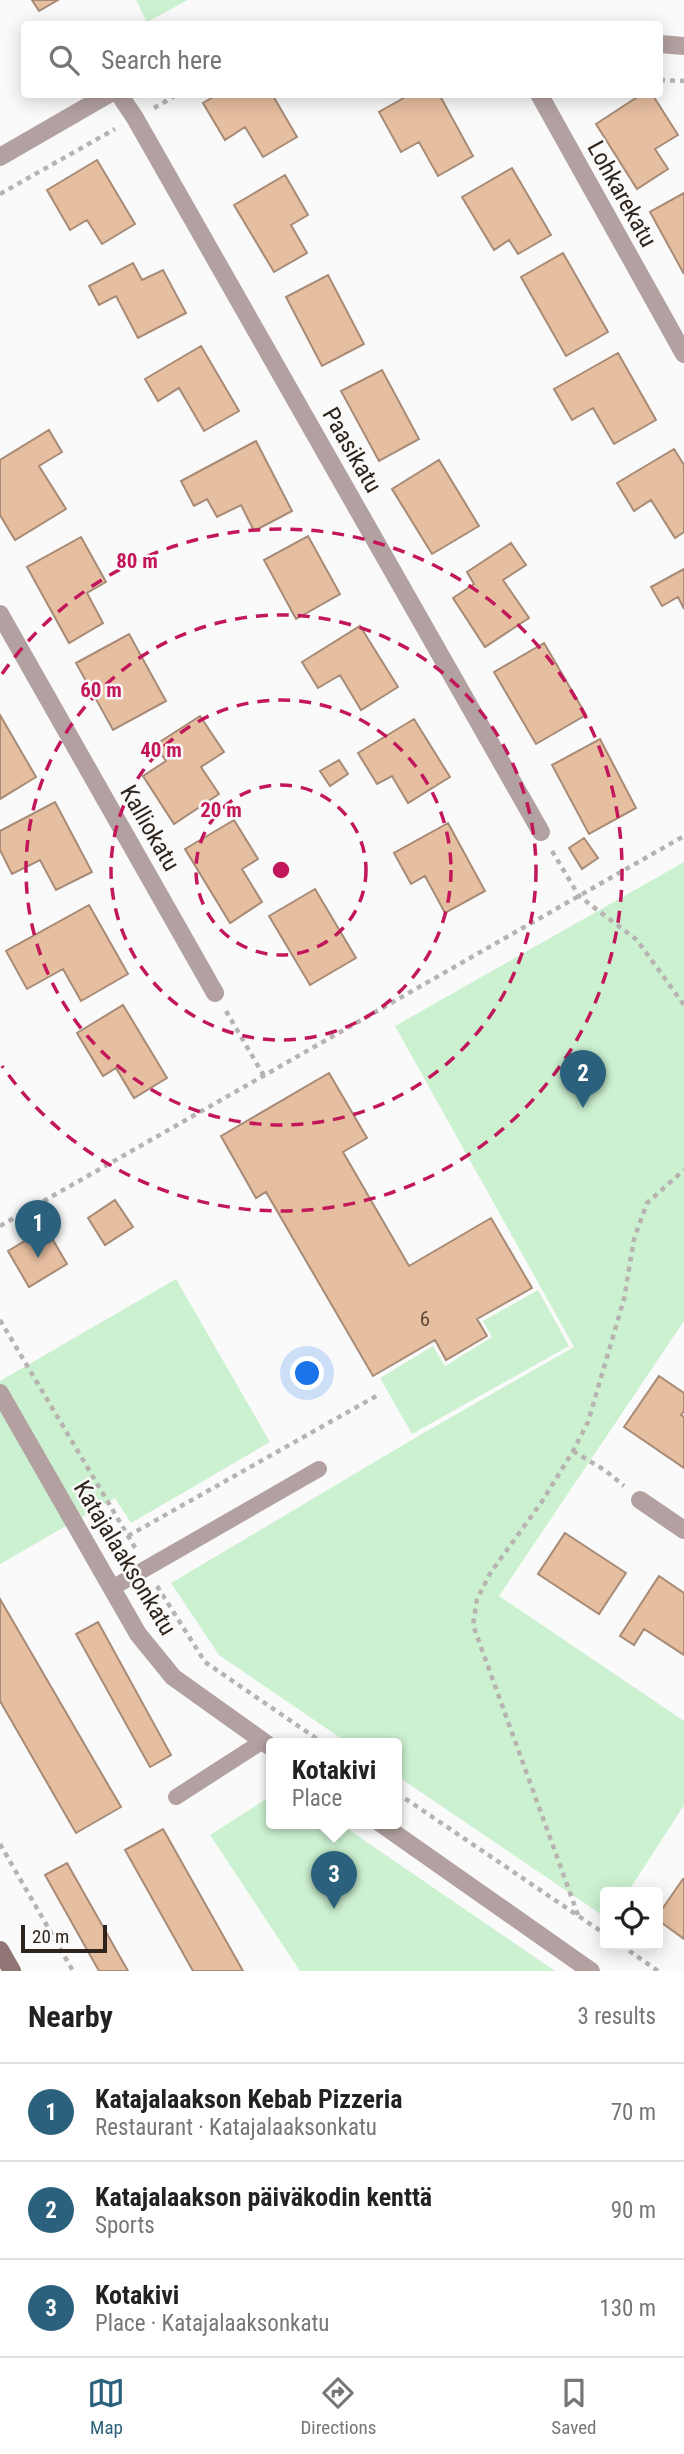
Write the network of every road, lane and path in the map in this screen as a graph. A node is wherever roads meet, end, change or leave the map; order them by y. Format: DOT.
graph roads {
  1 [pos="663,44"];
  2 [pos="684,46"];
  3 [pos="663,80"];
  4 [pos="684,82"];
  5 [pos="102,98"];
  6 [pos="122,98"];
  7 [pos="171,98"];
  8 [pos="541,98"];
  9 [pos="135,118"];
  10 [pos="0,157"];
  11 [pos="0,194"];
  12 [pos="684,354"];
  13 [pos="0,614"];
  14 [pos="541,832"];
  15 [pos="684,836"];
  16 [pos="579,896"];
  17 [pos="215,992"];
  18 [pos="684,1005"];
  19 [pos="264,1076"];
  20 [pos="684,1170"];
  21 [pos="0,1226"];
  22 [pos="0,1393"];
  23 [pos="378,1395"];
  24 [pos="573,1451"];
  25 [pos="319,1469"];
  26 [pos="640,1500"];
  27 [pos="684,1530"];
  28 [pos="128,1536"];
  29 [pos="112,1588"];
  30 [pos="266,1743"];
  31 [pos="266,1745"];
  32 [pos="402,1796"];
  33 [pos="176,1797"];
  34 [pos="389,1829"];
  35 [pos="0,1844"];
  36 [pos="578,1915"];
  37 [pos="600,1930"];
  38 [pos="0,1950"];
  39 [pos="628,1950"];
  40 [pos="12,1971"];
  41 [pos="73,1971"];
  42 [pos="591,1971"];
  43 [pos="658,1971"];
  1 -- 2 [label="street"];
  3 -- 4 [label="path"];
  5 -- 10 [label="street"];
  6 -- 9 [label="street, Paasikatu"];
  7 -- 9 [label="path"];
  8 -- 12 [label="street, Lohkarekatu"];
  9 -- 11 [label="path"];
  9 -- 14 [label="street, Paasikatu"];
  13 -- 17 [label="street, Kalliokatu"];
  14 -- 16 [label="path"];
  15 -- 16 [label="path"];
  16 -- 18 [label="path"];
  16 -- 19 [label="path"];
  17 -- 19 [label="path"];
  19 -- 21 [label="path"];
  20 -- 24 [label="path"];
  22 -- 29 [label="street, Katajalaaksonkatu"];
  23 -- 28 [label="path"];
  24 -- 26 [label="path"];
  24 -- 36 [label="path"];
  25 -- 29 [label="lane"];
  26 -- 27 [label="street"];
  29 -- 30 [label="street, Katajalaaksonkatu"];
  31 -- 33 [label="lane"];
  32 -- 36 [label="path"];
  34 -- 42 [label="street"];
  35 -- 41 [label="path"];
  36 -- 37 [label="path"];
  38 -- 40 [label="street"];
  39 -- 43 [label="path"];
}
